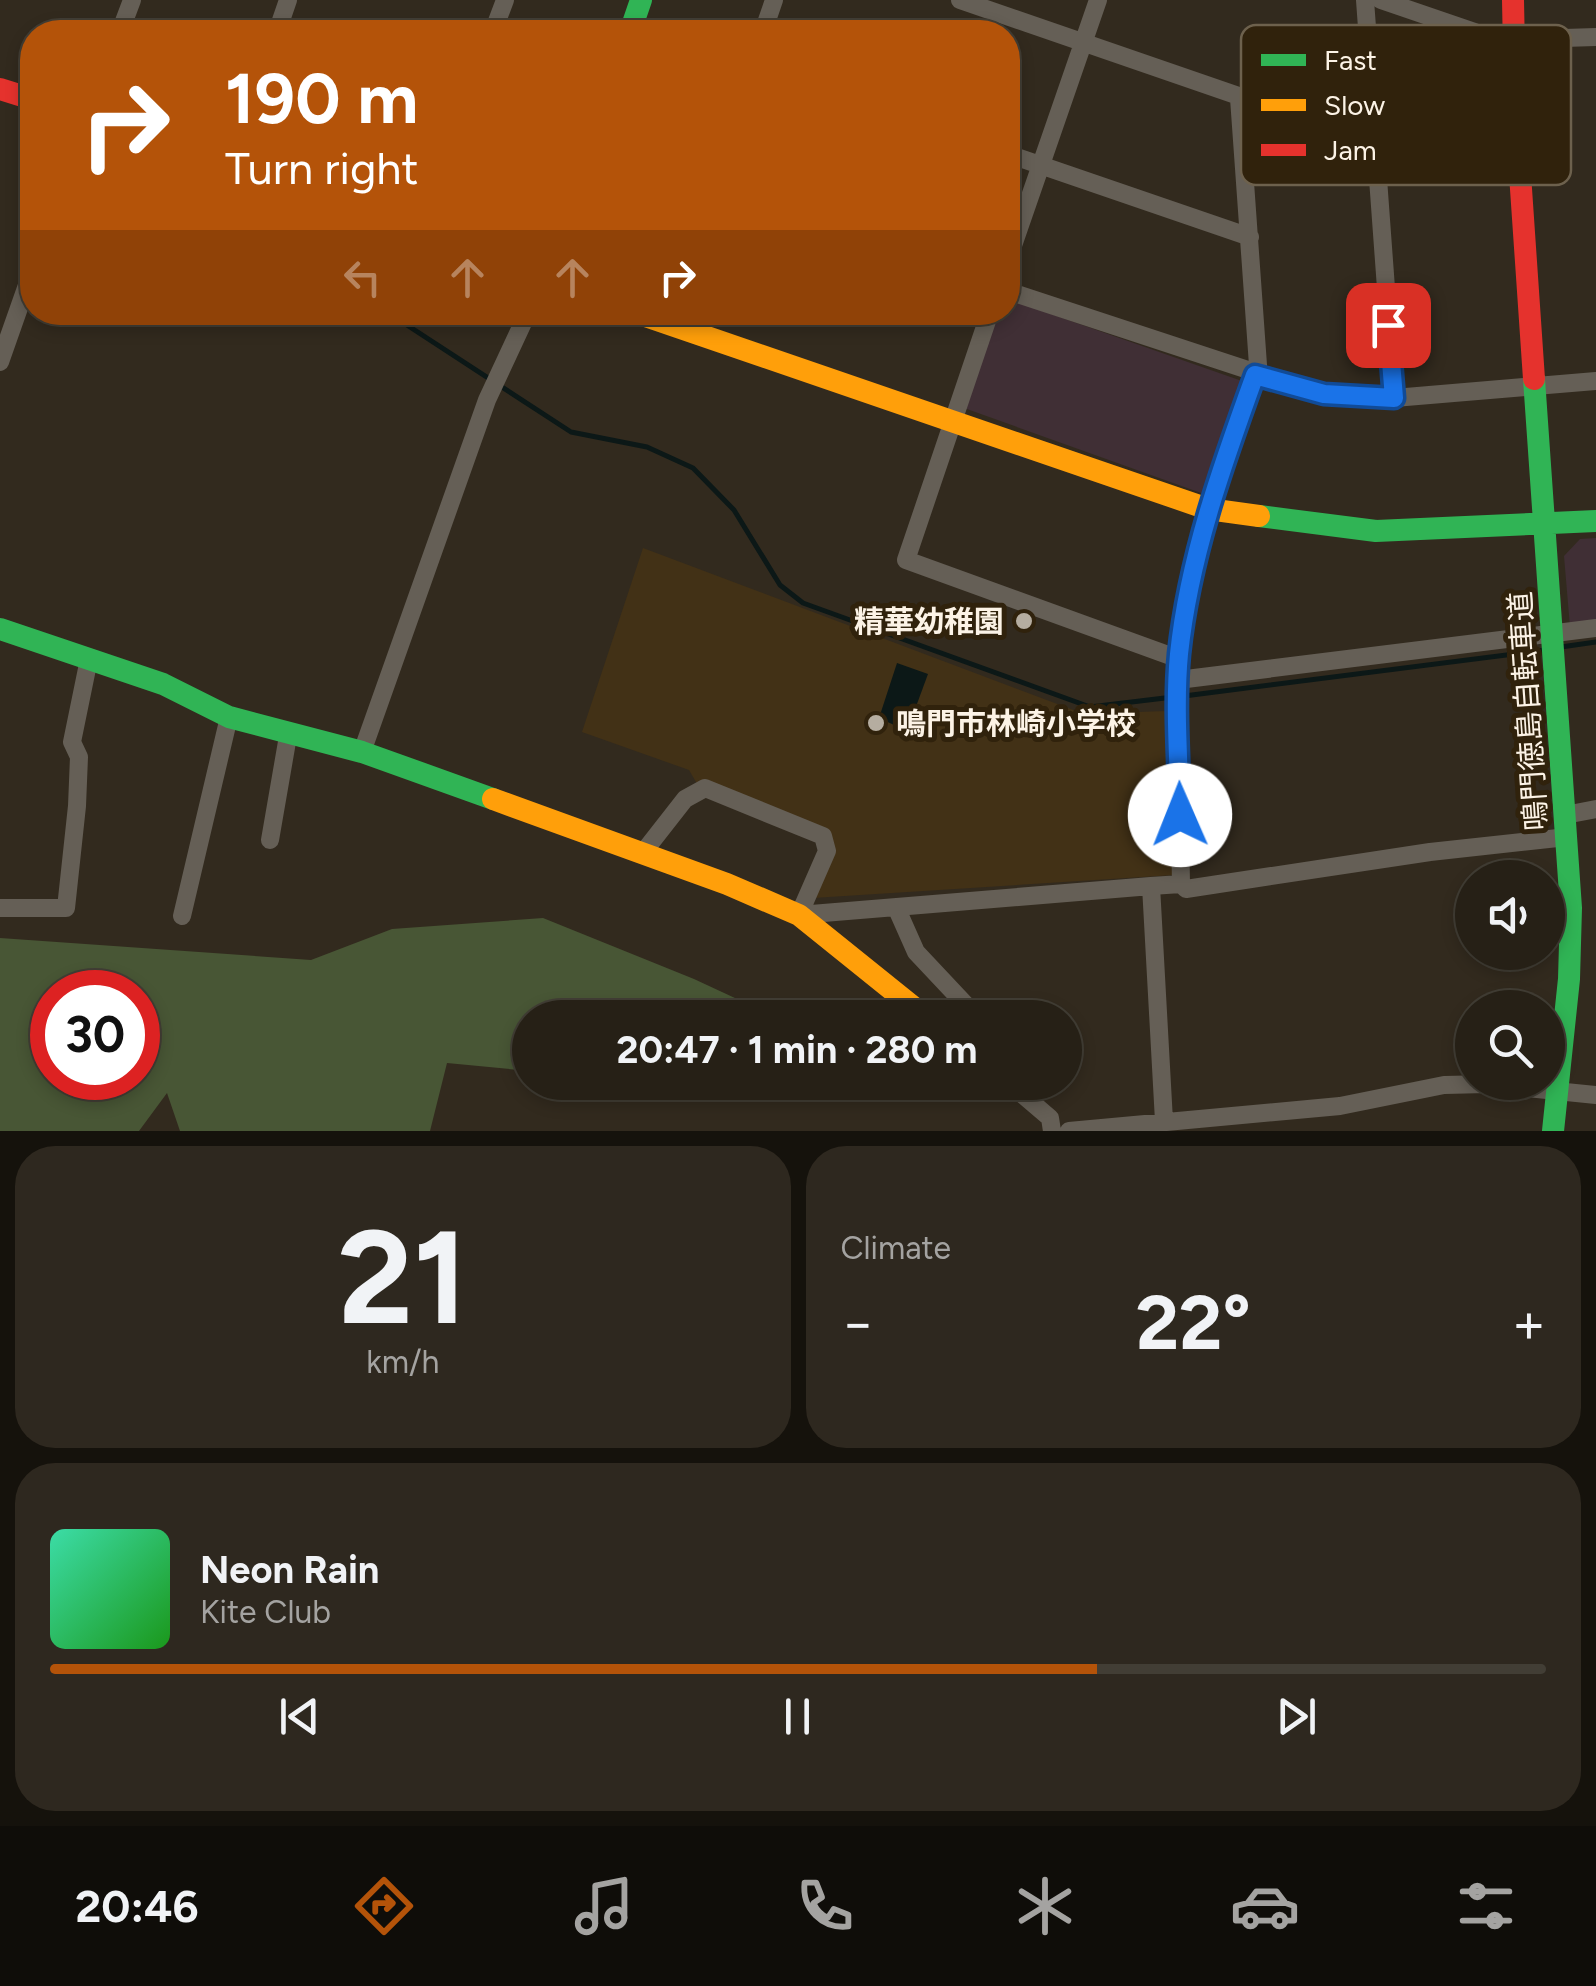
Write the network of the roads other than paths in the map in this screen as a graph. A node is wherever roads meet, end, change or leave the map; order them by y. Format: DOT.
graph roads {
  1 [pos="960,0"];
  2 [pos="1098,0"];
  3 [pos="1365,0"];
  4 [pos="1380,0"];
  5 [pos="1513,0"];
  6 [pos="1017,20"];
  7 [pos="1020,21"];
  8 [pos="1367,25"];
  9 [pos="1459,25"];
  10 [pos="1512,25"];
  11 [pos="1596,38"];
  12 [pos="1571,39"];
  13 [pos="1082,43"];
  14 [pos="1240,98"];
  15 [pos="1241,112"];
  16 [pos="1020,158"];
  17 [pos="1040,165"];
  18 [pos="1246,185"];
  19 [pos="1378,185"];
  20 [pos="1522,185"];
  21 [pos="1020,224"];
  22 [pos="1250,237"];
  23 [pos="1020,294"];
  24 [pos="20,305"];
  25 [pos="522,325"];
  26 [pos="671,325"];
  27 [pos="986,325"];
  28 [pos="0,362"];
  29 [pos="1255,375"];
  30 [pos="1596,381"];
  31 [pos="1536,386"];
  32 [pos="1394,398"];
  33 [pos="952,424"];
  34 [pos="1208,509"];
  35 [pos="1596,521"];
  36 [pos="1545,525"];
  37 [pos="1596,628"];
  38 [pos="0,629"];
  39 [pos="1554,643"];
  40 [pos="1179,658"];
  41 [pos="90,659"];
  42 [pos="1178,683"];
  43 [pos="229,717"];
  44 [pos="288,736"];
  45 [pos="362,752"];
  46 [pos="1596,809"];
  47 [pos="1566,826"];
  48 [pos="270,840"];
  49 [pos="642,854"];
  50 [pos="1181,884"];
  51 [pos="1150,886"];
  52 [pos="896,907"];
  53 [pos="0,908"];
  54 [pos="799,914"];
  55 [pos="182,916"];
  56 [pos="905,1000"];
  57 [pos="961,1000"];
  58 [pos="1565,1011"];
  59 [pos="1455,1085"];
  60 [pos="1565,1092"];
  61 [pos="1596,1095"];
  62 [pos="1029,1100"];
  63 [pos="1556,1100"];
  64 [pos="1164,1121"];
  65 [pos="1242,1123"];
  66 [pos="1052,1131"];
  67 [pos="1069,1131"];
  68 [pos="1552,1131"];
  1 -- 6 [label="street"];
  2 -- 13 [label="street"];
  3 -- 8 [label="street"];
  4 -- 9 [label="street"];
  5 -- 10 [label="street, 鳴門徳島自転車道"];
  7 -- 13 [label="street"];
  11 -- 12 [label="street"];
  13 -- 14 [label="street"];
  13 -- 17 [label="street"];
  14 -- 15 [label="street"];
  16 -- 17 [label="street"];
  17 -- 21 [label="street"];
  17 -- 22 [label="street"];
  18 -- 22 [label="street"];
  19 -- 32 [label="street"];
  20 -- 31 [label="street, 鳴門徳島自転車道"];
  22 -- 29 [label="street"];
  23 -- 29 [label="street"];
  24 -- 28 [label="street"];
  25 -- 45 [label="street"];
  26 -- 33 [label="street"];
  27 -- 33 [label="street"];
  29 -- 32 [label="street"];
  29 -- 34 [label="street"];
  30 -- 31 [label="street"];
  31 -- 32 [label="street"];
  31 -- 36 [label="street, 鳴門徳島自転車道"];
  33 -- 34 [label="street"];
  33 -- 40 [label="street"];
  34 -- 36 [label="street"];
  34 -- 40 [label="street"];
  35 -- 36 [label="street"];
  36 -- 39 [label="street, 鳴門徳島自転車道"];
  37 -- 39 [label="street"];
  38 -- 41 [label="street"];
  39 -- 42 [label="street"];
  39 -- 47 [label="street, 鳴門徳島自転車道"];
  40 -- 42 [label="street"];
  41 -- 43 [label="street"];
  41 -- 53 [label="street"];
  42 -- 50 [label="street"];
  43 -- 44 [label="street"];
  43 -- 55 [label="street"];
  44 -- 45 [label="street"];
  44 -- 48 [label="street"];
  45 -- 49 [label="street"];
  46 -- 47 [label="street"];
  47 -- 50 [label="street"];
  47 -- 58 [label="street, 鳴門徳島自転車道"];
  49 -- 54 [label="street"];
  49 -- 54 [label="street"];
  50 -- 51 [label="street"];
  51 -- 52 [label="street"];
  51 -- 64 [label="street"];
  52 -- 54 [label="street"];
  52 -- 57 [label="street"];
  54 -- 56 [label="street"];
  59 -- 65 [label="street"];
  60 -- 61 [label="street"];
  62 -- 66 [label="street"];
  63 -- 68 [label="street, 鳴門徳島自転車道"];
  64 -- 65 [label="street"];
  64 -- 67 [label="street"];
}
